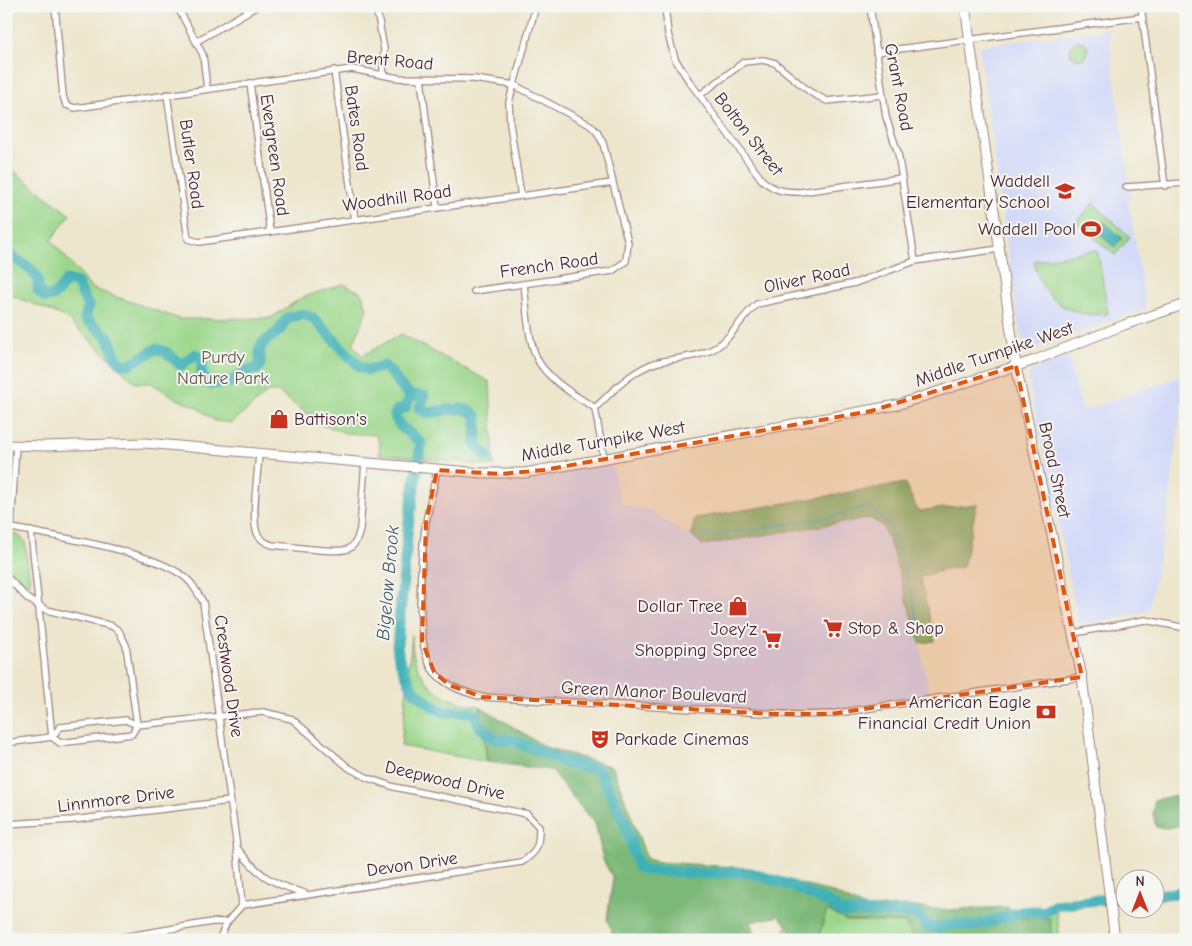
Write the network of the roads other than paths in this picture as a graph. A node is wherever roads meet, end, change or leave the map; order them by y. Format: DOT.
graph roads {
  1 [pos="56,6"];
  2 [pos="177,6"];
  3 [pos="257,6"];
  4 [pos="376,6"];
  5 [pos="665,6"];
  6 [pos="870,6"];
  7 [pos="965,6"];
  8 [pos="1141,6"];
  9 [pos="534,7"];
  10 [pos="1142,17"];
  11 [pos="970,39"];
  12 [pos="197,41"];
  13 [pos="876,52"];
  14 [pos="334,70"];
  15 [pos="383,74"];
  16 [pos="421,79"];
  17 [pos="250,83"];
  18 [pos="514,85"];
  19 [pos="207,89"];
  20 [pos="167,94"];
  21 [pos="700,95"];
  22 [pos="882,95"];
  23 [pos="902,178"];
  24 [pos="612,183"];
  25 [pos="1186,184"];
  26 [pos="1165,186"];
  27 [pos="1126,188"];
  28 [pos="521,196"];
  29 [pos="438,207"];
  30 [pos="355,220"];
  31 [pos="270,232"];
  32 [pos="188,239"];
  33 [pos="999,249"];
  34 [pos="626,261"];
  35 [pos="915,261"];
  36 [pos="524,284"];
  37 [pos="474,291"];
  38 [pos="1186,304"];
  39 [pos="1016,366"];
  40 [pos="595,408"];
  41 [pos="11,445"];
  42 [pos="259,453"];
  43 [pos="604,459"];
  44 [pos="364,463"];
  45 [pos="437,470"];
  46 [pos="9,530"];
  47 [pos="31,531"];
  48 [pos="6,576"];
  49 [pos="38,606"];
  50 [pos="1186,628"];
  51 [pos="1074,633"];
  52 [pos="1082,677"];
  53 [pos="220,716"];
  54 [pos="137,725"];
  55 [pos="52,737"];
  56 [pos="6,743"];
  57 [pos="230,801"];
  58 [pos="6,824"];
  59 [pos="237,848"];
  60 [pos="522,862"];
  61 [pos="306,894"];
  62 [pos="242,906"];
  63 [pos="227,922"];
  64 [pos="140,937"];
  65 [pos="105,940"];
  66 [pos="219,940"];
  67 [pos="1116,940"];
  1 -- 20 [label="street, Brent Road"];
  2 -- 12 [label="street"];
  3 -- 12 [label="street"];
  4 -- 15 [label="street"];
  5 -- 21 [label="street, Bolton Street"];
  6 -- 13 [label="street, Grant Road"];
  7 -- 11 [label="main road, Broad Street"];
  8 -- 10 [label="street"];
  9 -- 18 [label="street"];
  10 -- 11 [label="street"];
  10 -- 26 [label="street"];
  11 -- 13 [label="street"];
  11 -- 33 [label="main road, Broad Street"];
  12 -- 19 [label="street"];
  13 -- 22 [label="street, Grant Road"];
  14 -- 15 [label="street, Brent Road"];
  14 -- 17 [label="street, Brent Road"];
  14 -- 30 [label="street, Bates Road"];
  15 -- 16 [label="street, Brent Road"];
  16 -- 18 [label="street, Brent Road"];
  16 -- 29 [label="street"];
  17 -- 19 [label="street, Brent Road"];
  17 -- 31 [label="street, Evergreen Road"];
  18 -- 24 [label="street, Brent Road"];
  18 -- 28 [label="street"];
  19 -- 20 [label="street, Brent Road"];
  20 -- 32 [label="street, Butler Road"];
  21 -- 22 [label="street"];
  21 -- 23 [label="street, Bolton Street"];
  22 -- 23 [label="street, Grant Road"];
  23 -- 35 [label="street, Grant Road"];
  24 -- 28 [label="street, Woodhill Road"];
  24 -- 34 [label="street, Brent Road"];
  25 -- 26 [label="street"];
  26 -- 27 [label="street"];
  28 -- 29 [label="street, Woodhill Road"];
  29 -- 30 [label="street, Woodhill Road"];
  30 -- 31 [label="street, Woodhill Road"];
  31 -- 32 [label="street, Woodhill Road"];
  33 -- 35 [label="street, Oliver Road"];
  33 -- 39 [label="main road, Broad Street"];
  34 -- 36 [label="street, French Road"];
  35 -- 40 [label="street, Oliver Road"];
  36 -- 37 [label="street, French Road"];
  36 -- 40 [label="street"];
  38 -- 39 [label="main road, Middle Turnpike West"];
  39 -- 43 [label="main road, Middle Turnpike West"];
  39 -- 51 [label="main road, Broad Street"];
  40 -- 43 [label="street"];
  41 -- 42 [label="main road, Middle Turnpike West"];
  41 -- 46 [label="street"];
  42 -- 44 [label="main road, Middle Turnpike West"];
  42 -- 44 [label="street"];
  43 -- 45 [label="main road, Middle Turnpike West"];
  44 -- 45 [label="main road, Middle Turnpike West"];
  45 -- 52 [label="street, Green Manor Boulevard"];
  46 -- 47 [label="street, Crestwood Drive"];
  47 -- 49 [label="street"];
  47 -- 53 [label="street, Crestwood Drive"];
  48 -- 49 [label="street"];
  49 -- 54 [label="street"];
  49 -- 55 [label="street"];
  50 -- 51 [label="street"];
  51 -- 52 [label="main road, Broad Street"];
  52 -- 67 [label="main road, Broad Street"];
  53 -- 54 [label="street, Deepwood Drive"];
  53 -- 57 [label="street, Crestwood Drive"];
  53 -- 60 [label="street, Deepwood Drive"];
  54 -- 55 [label="street, Deepwood Drive"];
  54 -- 55 [label="street, Deepwood Drive"];
  55 -- 56 [label="street, Deepwood Drive"];
  57 -- 58 [label="street, Linnmore Drive"];
  57 -- 59 [label="street, Crestwood Drive"];
  59 -- 61 [label="street, Devon Drive"];
  59 -- 62 [label="street, Crestwood Drive"];
  60 -- 61 [label="street, Devon Drive"];
  61 -- 62 [label="street, Devon Drive"];
  62 -- 63 [label="street"];
  63 -- 64 [label="street"];
  63 -- 66 [label="street"];
  64 -- 65 [label="street"];
}
